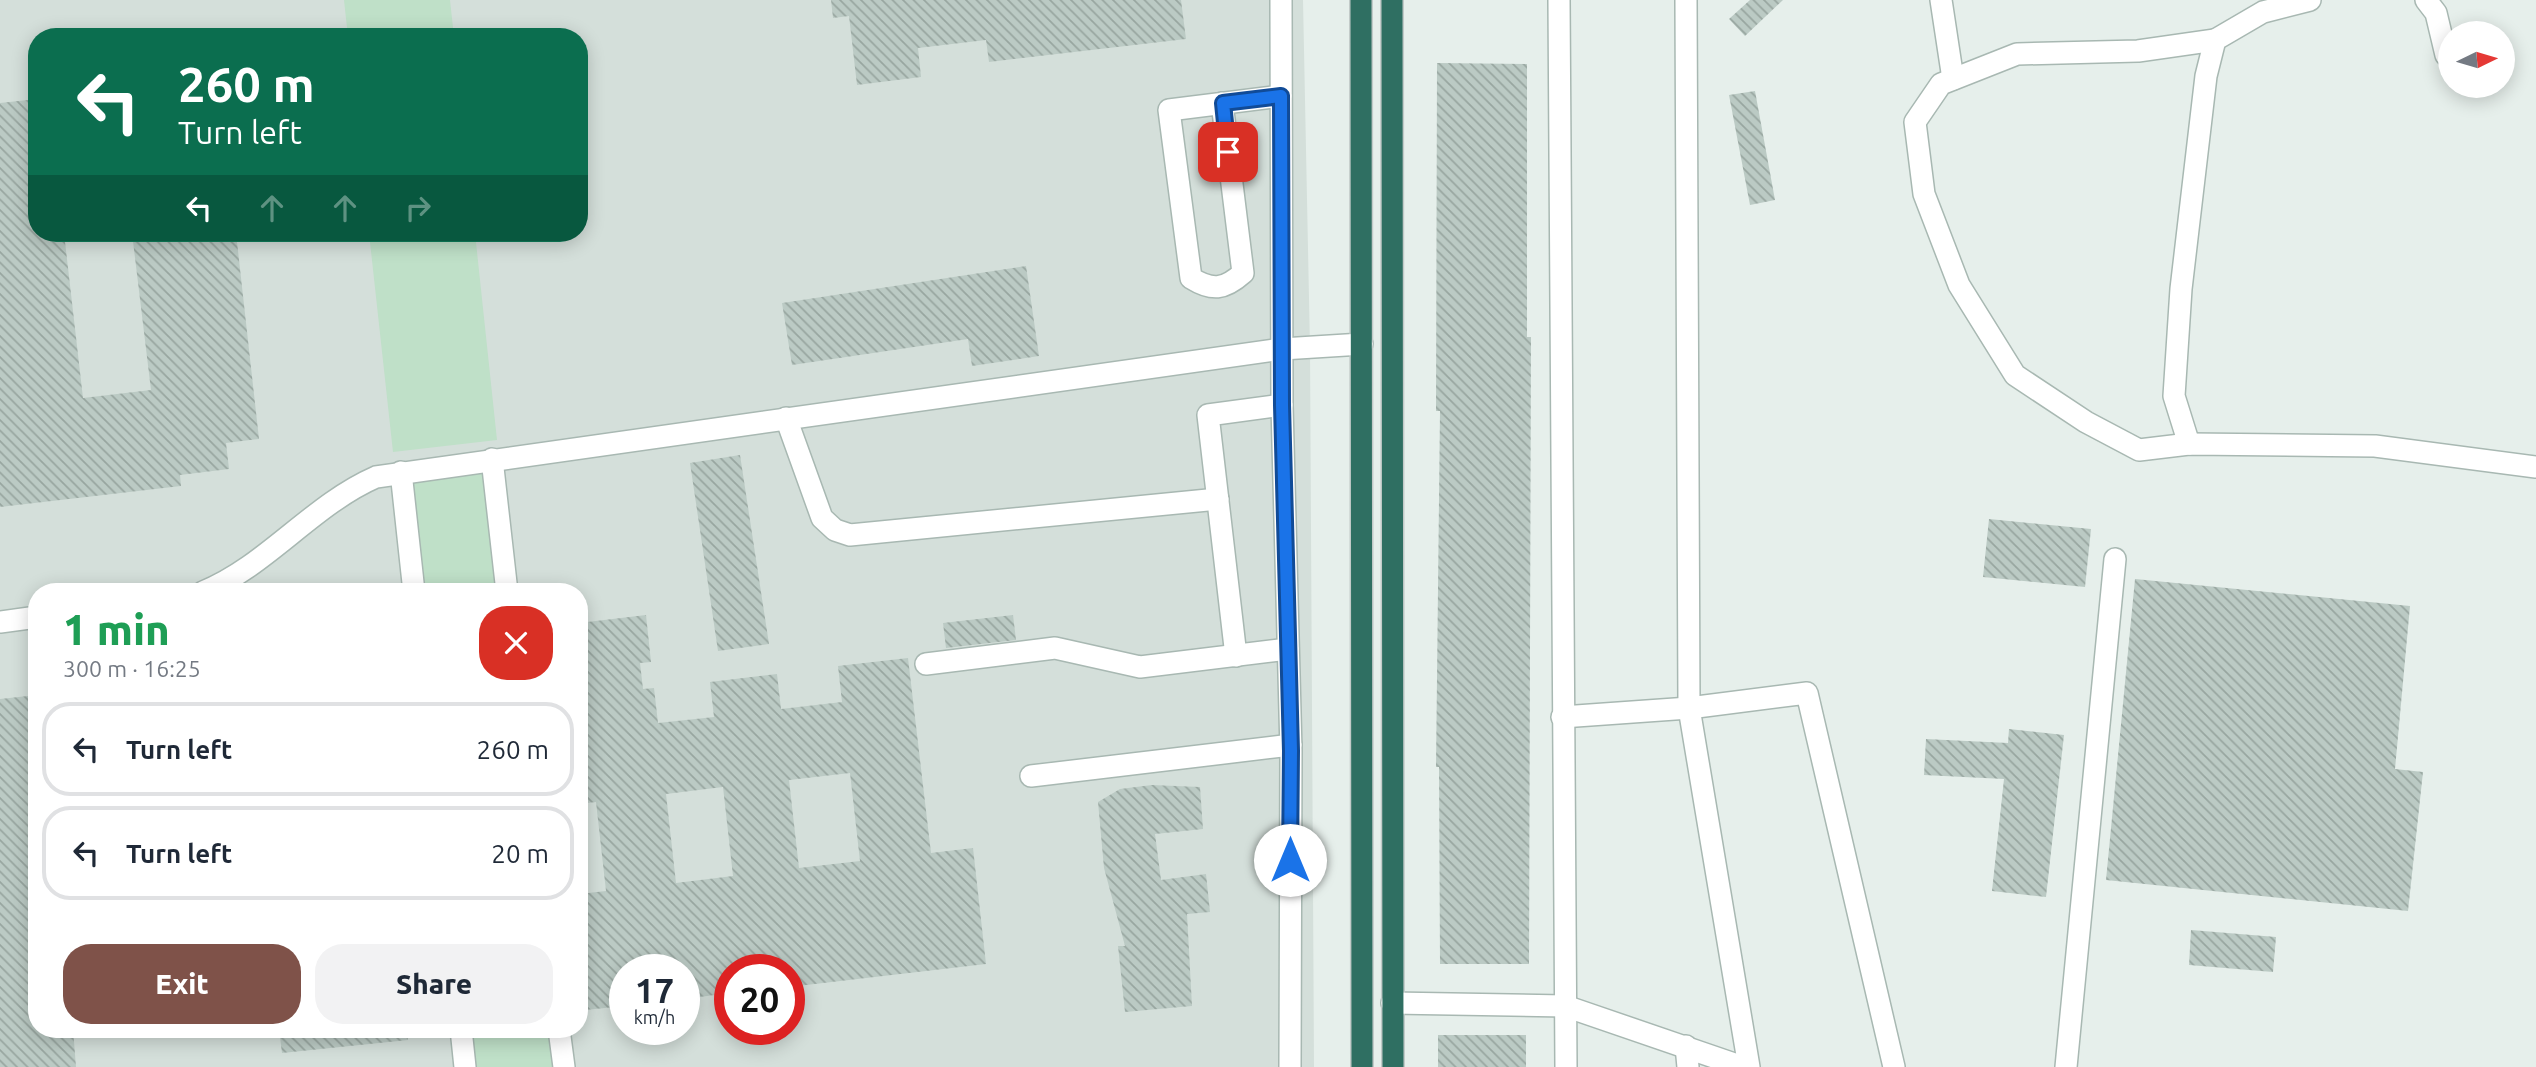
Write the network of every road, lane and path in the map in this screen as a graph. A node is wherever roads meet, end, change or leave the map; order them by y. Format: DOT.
graph roads {
  1 [pos="1281,0"];
  2 [pos="1362,0"];
  3 [pos="1392,0"];
  4 [pos="1559,0"];
  5 [pos="1686,0"];
  6 [pos="1941,0"];
  7 [pos="2310,0"];
  8 [pos="2426,0"];
  9 [pos="2438,21"];
  10 [pos="2215,40"];
  11 [pos="1953,79"];
  12 [pos="1281,96"];
  13 [pos="1223,103"];
  14 [pos="1362,344"];
  15 [pos="1282,349"];
  16 [pos="1282,405"];
  17 [pos="786,418"];
  18 [pos="2189,444"];
  19 [pos="492,459"];
  20 [pos="2536,467"];
  21 [pos="401,472"];
  22 [pos="1217,499"];
  23 [pos="2115,559"];
  24 [pos="220,583"];
  25 [pos="413,583"];
  26 [pos="507,583"];
  27 [pos="28,618"];
  28 [pos="0,622"];
  29 [pos="1288,649"];
  30 [pos="1236,656"];
  31 [pos="926,664"];
  32 [pos="1689,708"];
  33 [pos="1562,717"];
  34 [pos="1291,745"];
  35 [pos="1031,776"];
  36 [pos="1392,1003"];
  37 [pos="1565,1006"];
  38 [pos="462,1038"];
  39 [pos="560,1038"];
  40 [pos="1687,1056"];
  41 [pos="466,1067"];
  42 [pos="564,1067"];
  43 [pos="1290,1067"];
  44 [pos="1362,1067"];
  45 [pos="1393,1067"];
  46 [pos="1566,1067"];
  47 [pos="1743,1067"];
  48 [pos="1749,1067"];
  49 [pos="1894,1067"];
  50 [pos="2066,1067"];
  1 -- 12 [label="street"];
  2 -- 14 [label="highway"];
  3 -- 36 [label="highway"];
  4 -- 33 [label="street"];
  5 -- 32 [label="street"];
  6 -- 11 [label="street"];
  7 -- 10 [label="street"];
  8 -- 9 [label="street"];
  10 -- 11 [label="street"];
  10 -- 18 [label="street"];
  11 -- 18 [label="street"];
  12 -- 13 [label="street"];
  12 -- 15 [label="street"];
  13 -- 13 [label="street"];
  14 -- 15 [label="street"];
  14 -- 44 [label="highway"];
  15 -- 16 [label="street"];
  15 -- 17 [label="street"];
  16 -- 22 [label="street"];
  16 -- 29 [label="street"];
  17 -- 19 [label="street"];
  17 -- 22 [label="street"];
  18 -- 20 [label="street"];
  19 -- 21 [label="street"];
  19 -- 26 [label="street"];
  21 -- 24 [label="street"];
  21 -- 25 [label="street"];
  22 -- 30 [label="street"];
  23 -- 50 [label="street"];
  27 -- 28 [label="street"];
  29 -- 30 [label="street"];
  29 -- 34 [label="street"];
  30 -- 31 [label="street"];
  32 -- 33 [label="street"];
  32 -- 48 [label="street"];
  32 -- 49 [label="street"];
  33 -- 37 [label="street"];
  34 -- 35 [label="street"];
  34 -- 43 [label="street"];
  36 -- 37 [label="street"];
  36 -- 45 [label="highway"];
  37 -- 40 [label="street"];
  37 -- 46 [label="street"];
  38 -- 41 [label="street"];
  39 -- 42 [label="street"];
  40 -- 47 [label="street"];
}
